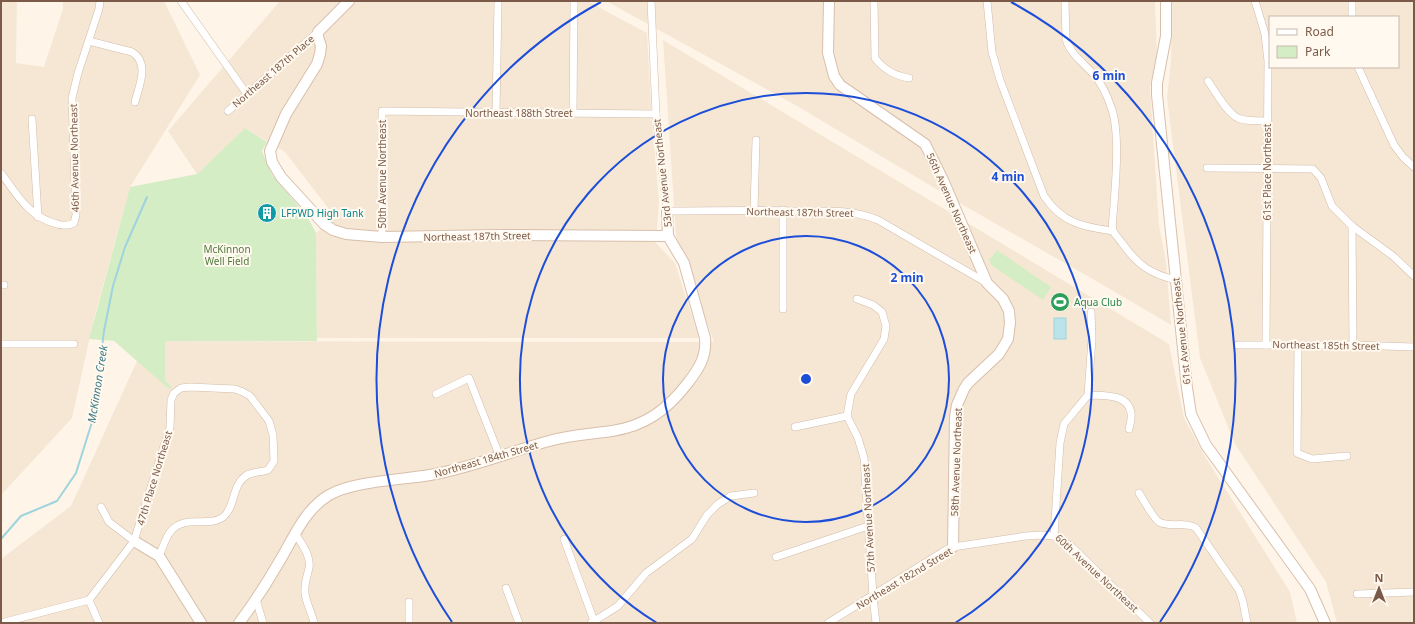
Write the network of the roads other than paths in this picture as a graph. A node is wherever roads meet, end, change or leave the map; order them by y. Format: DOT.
graph roads {
  1 [pos="100,1"];
  2 [pos="181,1"];
  3 [pos="349,1"];
  4 [pos="498,1"];
  5 [pos="574,1"];
  6 [pos="651,1"];
  7 [pos="829,1"];
  8 [pos="874,1"];
  9 [pos="987,1"];
  10 [pos="1065,1"];
  11 [pos="1166,1"];
  12 [pos="1255,1"];
  13 [pos="1352,1"];
  14 [pos="1352,16"];
  15 [pos="318,32"];
  16 [pos="89,41"];
  17 [pos="1358,68"];
  18 [pos="909,78"];
  19 [pos="1208,81"];
  20 [pos="247,94"];
  21 [pos="136,102"];
  22 [pos="228,110"];
  23 [pos="382,111"];
  24 [pos="496,113"];
  25 [pos="573,113"];
  26 [pos="656,114"];
  27 [pos="32,119"];
  28 [pos="1266,121"];
  29 [pos="756,140"];
  30 [pos="1414,167"];
  31 [pos="1207,168"];
  32 [pos="1267,168"];
  33 [pos="1,173"];
  34 [pos="783,210"];
  35 [pos="667,211"];
  36 [pos="754,211"];
  37 [pos="38,217"];
  38 [pos="1352,226"];
  39 [pos="1113,231"];
  40 [pos="668,236"];
  41 [pos="382,237"];
  42 [pos="1414,276"];
  43 [pos="1176,280"];
  44 [pos="987,283"];
  45 [pos="857,298"];
  46 [pos="783,309"];
  47 [pos="1091,312"];
  48 [pos="705,338"];
  49 [pos="1,344"];
  50 [pos="74,344"];
  51 [pos="1238,345"];
  52 [pos="1266,345"];
  53 [pos="1298,345"];
  54 [pos="1353,345"];
  55 [pos="1414,347"];
  56 [pos="436,394"];
  57 [pos="1088,395"];
  58 [pos="847,416"];
  59 [pos="795,428"];
  60 [pos="1129,429"];
  61 [pos="1347,456"];
  62 [pos="500,457"];
  63 [pos="754,493"];
  64 [pos="1139,493"];
  65 [pos="101,507"];
  66 [pos="868,526"];
  67 [pos="295,534"];
  68 [pos="1054,536"];
  69 [pos="564,539"];
  70 [pos="134,541"];
  71 [pos="953,547"];
  72 [pos="159,556"];
  73 [pos="776,557"];
  74 [pos="506,588"];
  75 [pos="1414,592"];
  76 [pos="1357,594"];
  77 [pos="873,596"];
  78 [pos="256,599"];
  79 [pos="89,600"];
  80 [pos="409,602"];
  81 [pos="5,622"];
  82 [pos="593,622"];
  83 [pos="99,623"];
  84 [pos="201,623"];
  85 [pos="239,623"];
  86 [pos="264,623"];
  87 [pos="314,623"];
  88 [pos="410,623"];
  89 [pos="519,623"];
  90 [pos="828,623"];
  91 [pos="876,623"];
  92 [pos="1150,623"];
  93 [pos="1247,623"];
  94 [pos="1325,623"];
  1 -- 16 [label="street, 46th Avenue Northeast"];
  2 -- 20 [label="street"];
  3 -- 15 [label="street"];
  4 -- 24 [label="street"];
  5 -- 25 [label="street"];
  6 -- 26 [label="street, 53rd Avenue Northeast"];
  7 -- 44 [label="street, 56th Avenue Northeast"];
  8 -- 18 [label="street"];
  9 -- 39 [label="street"];
  10 -- 39 [label="street"];
  11 -- 43 [label="street, 61st Avenue Northeast"];
  12 -- 28 [label="street, 61st Place Northeast"];
  13 -- 14 [label="street"];
  15 -- 20 [label="street, Northeast 187th Place"];
  15 -- 41 [label="street, Northeast 187th Street"];
  16 -- 21 [label="street"];
  16 -- 37 [label="street, 46th Avenue Northeast"];
  17 -- 30 [label="street"];
  19 -- 28 [label="street"];
  20 -- 22 [label="street, Northeast 187th Place"];
  23 -- 24 [label="street, Northeast 188th Street"];
  23 -- 41 [label="street, 50th Avenue Northeast"];
  24 -- 25 [label="street, Northeast 188th Street"];
  25 -- 26 [label="street, Northeast 188th Street"];
  26 -- 35 [label="street, 53rd Avenue Northeast"];
  27 -- 37 [label="street"];
  28 -- 32 [label="street, 61st Place Northeast"];
  29 -- 36 [label="street"];
  31 -- 32 [label="street"];
  32 -- 38 [label="street"];
  32 -- 52 [label="street, 61st Place Northeast"];
  33 -- 37 [label="street"];
  34 -- 36 [label="street, Northeast 187th Street"];
  34 -- 44 [label="street, Northeast 187th Street"];
  34 -- 46 [label="street"];
  35 -- 36 [label="street, Northeast 187th Street"];
  35 -- 40 [label="street, 53rd Avenue Northeast"];
  38 -- 42 [label="street"];
  38 -- 54 [label="street"];
  39 -- 43 [label="street"];
  40 -- 41 [label="street, Northeast 187th Street"];
  40 -- 48 [label="street, 53rd Avenue Northeast"];
  43 -- 94 [label="street, 61st Avenue Northeast"];
  44 -- 71 [label="street, 58th Avenue Northeast"];
  45 -- 58 [label="street"];
  47 -- 57 [label="street"];
  48 -- 62 [label="street, Northeast 184th Street"];
  49 -- 50 [label="street"];
  51 -- 52 [label="street, Northeast 185th Street"];
  52 -- 53 [label="street, Northeast 185th Street"];
  53 -- 54 [label="street, Northeast 185th Street"];
  53 -- 61 [label="street"];
  54 -- 55 [label="street, Northeast 185th Street"];
  56 -- 62 [label="street"];
  57 -- 60 [label="street"];
  57 -- 68 [label="street, 60th Avenue Northeast"];
  58 -- 59 [label="street"];
  58 -- 66 [label="street, 57th Avenue Northeast"];
  62 -- 67 [label="street, Northeast 184th Street"];
  63 -- 82 [label="street"];
  64 -- 93 [label="street"];
  65 -- 70 [label="street"];
  66 -- 73 [label="street"];
  66 -- 77 [label="street, 57th Avenue Northeast"];
  67 -- 78 [label="street, Northeast 184th Street"];
  67 -- 87 [label="street"];
  68 -- 71 [label="street, Northeast 182nd Street"];
  68 -- 92 [label="street, 60th Avenue Northeast"];
  69 -- 82 [label="street"];
  70 -- 72 [label="street"];
  70 -- 72 [label="street, 47th Place Northeast"];
  70 -- 79 [label="street, 47th Place Northeast"];
  71 -- 77 [label="street, Northeast 182nd Street"];
  72 -- 84 [label="street"];
  74 -- 89 [label="street"];
  75 -- 76 [label="street"];
  77 -- 90 [label="street, Northeast 182nd Street"];
  77 -- 91 [label="street, 57th Avenue Northeast"];
  78 -- 85 [label="street, Northeast 184th Street"];
  78 -- 86 [label="street"];
  79 -- 81 [label="street"];
  79 -- 83 [label="street"];
  80 -- 88 [label="street"];
}
